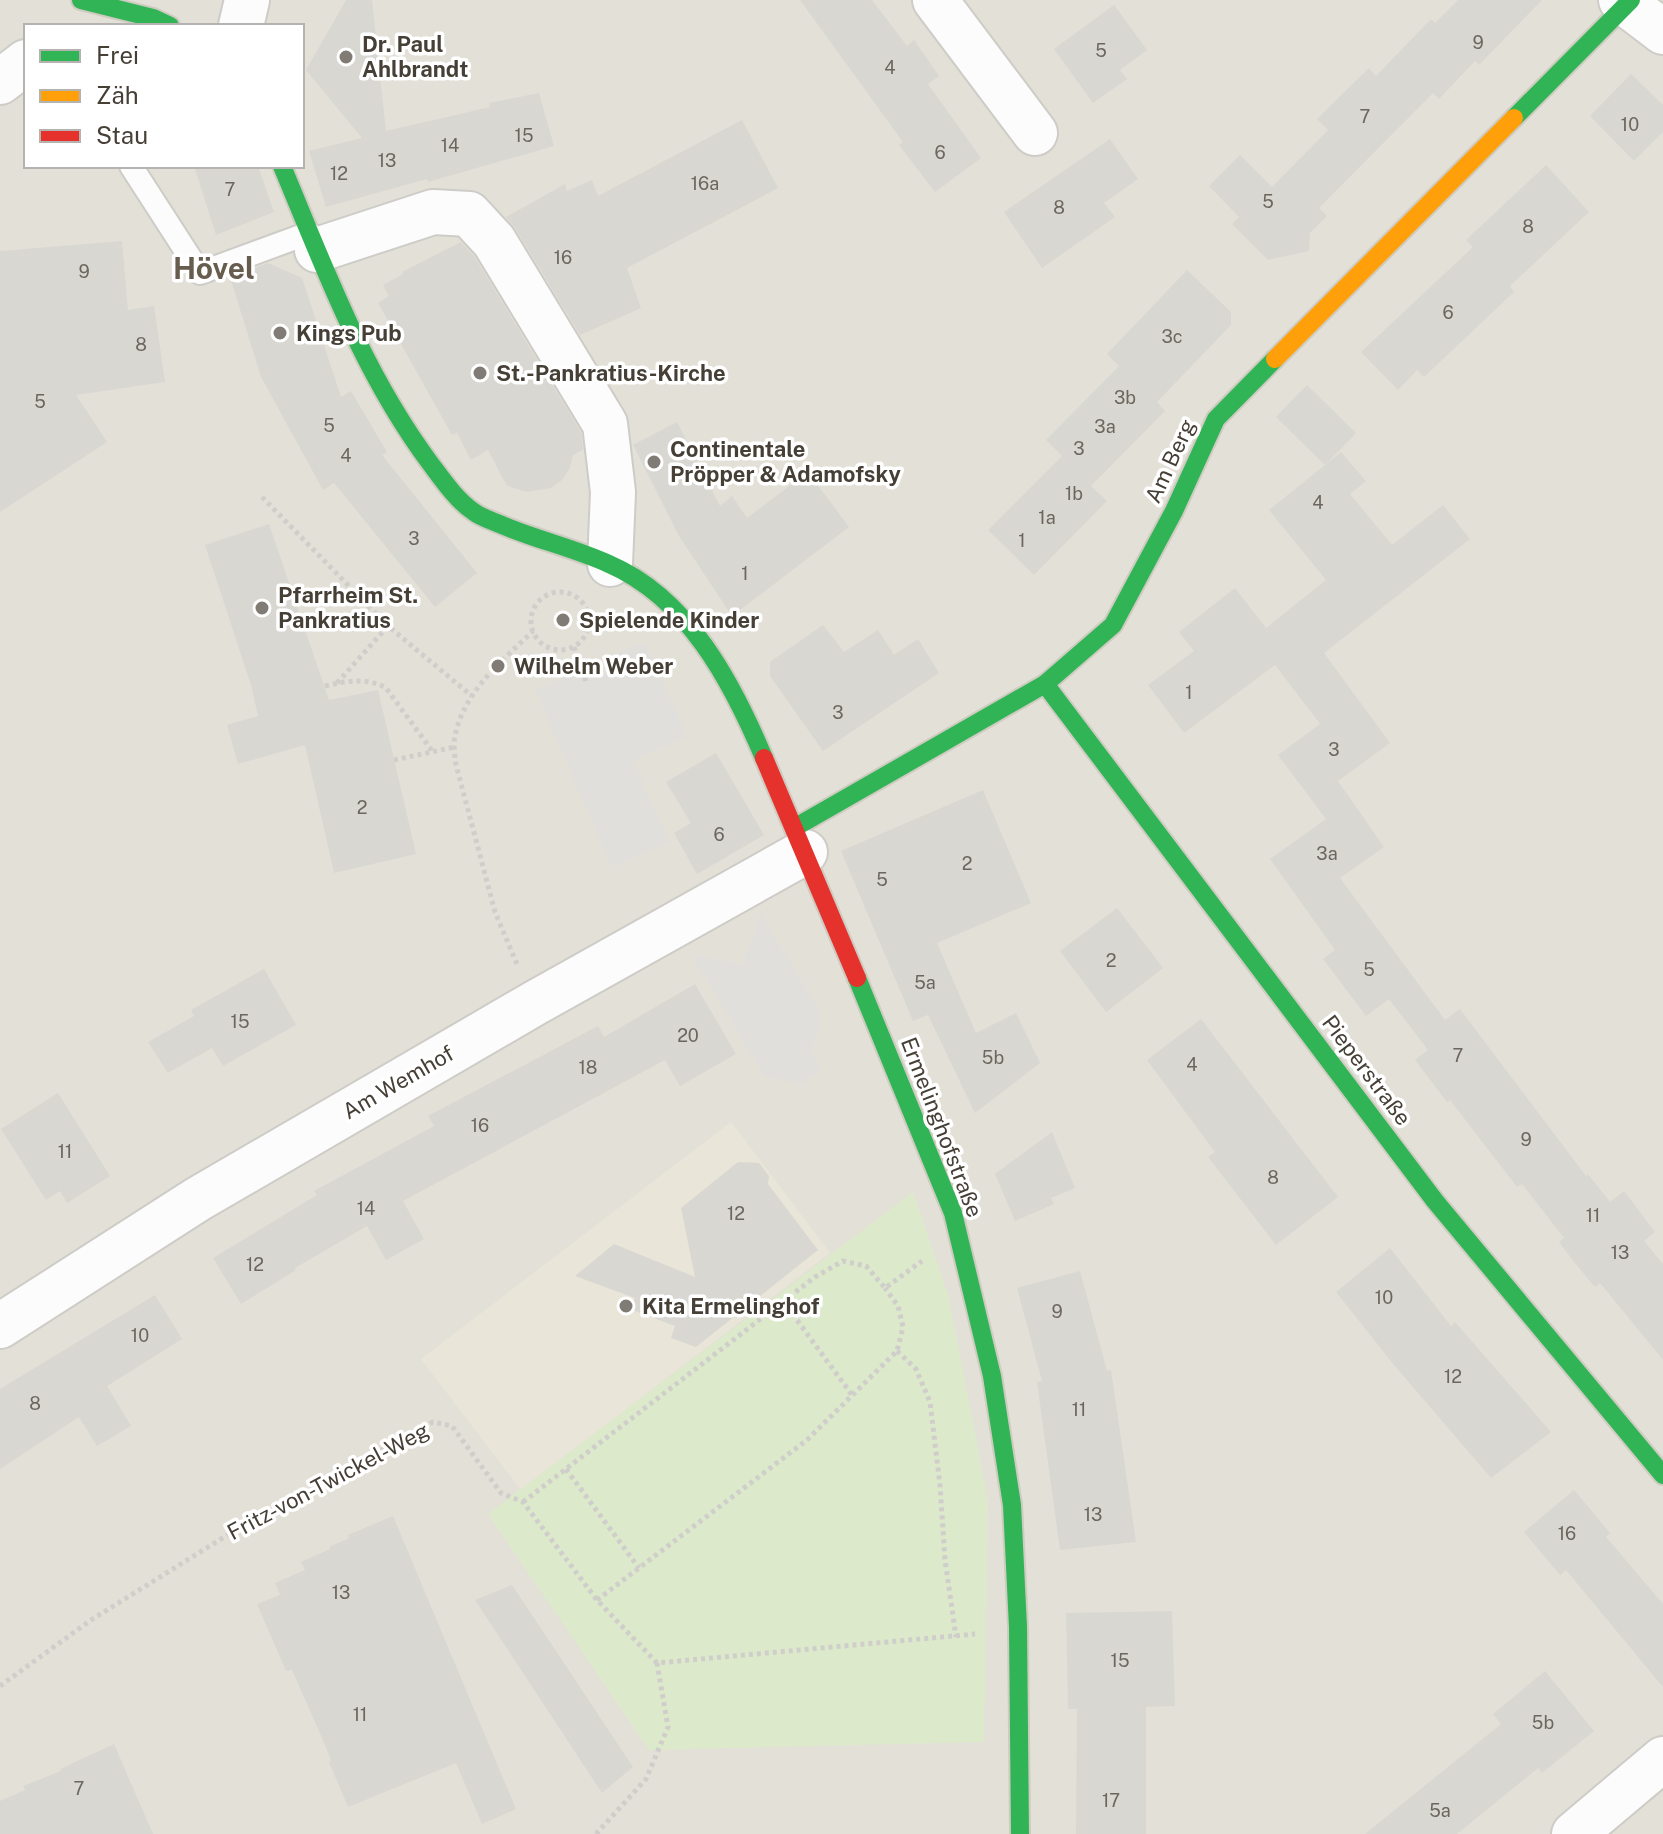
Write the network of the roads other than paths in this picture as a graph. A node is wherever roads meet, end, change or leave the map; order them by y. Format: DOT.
graph roads {
  1 [pos="247,0"];
  2 [pos="935,0"];
  3 [pos="1626,1"];
  4 [pos="83,10"];
  5 [pos="164,24"];
  6 [pos="241,24"];
  7 [pos="1663,32"];
  8 [pos="24,64"];
  9 [pos="0,82"];
  10 [pos="1035,133"];
  11 [pos="132,168"];
  12 [pos="283,168"];
  13 [pos="313,241"];
  14 [pos="610,564"];
  15 [pos="1045,684"];
  16 [pos="799,840"];
  17 [pos="0,1326"];
  18 [pos="1663,1475"];
  19 [pos="1663,1759"];
  20 [pos="1020,1834"];
  21 [pos="1574,1834"];
  1 -- 6 [label="street"];
  2 -- 10 [label="street"];
  3 -- 7 [label="street"];
  3 -- 15 [label="street, Am Berg"];
  4 -- 5 [label="street"];
  8 -- 9 [label="street"];
  11 -- 13 [label="lane"];
  12 -- 13 [label="street, Ermelinghofstraße"];
  13 -- 14 [label="street, Ermelinghofstraße"];
  13 -- 14 [label="street"];
  14 -- 16 [label="street, Ermelinghofstraße"];
  15 -- 16 [label="street, Am Berg"];
  15 -- 18 [label="street, Pieperstraße"];
  16 -- 17 [label="street, Am Wemhof"];
  16 -- 20 [label="street, Ermelinghofstraße"];
  19 -- 21 [label="street"];
}
